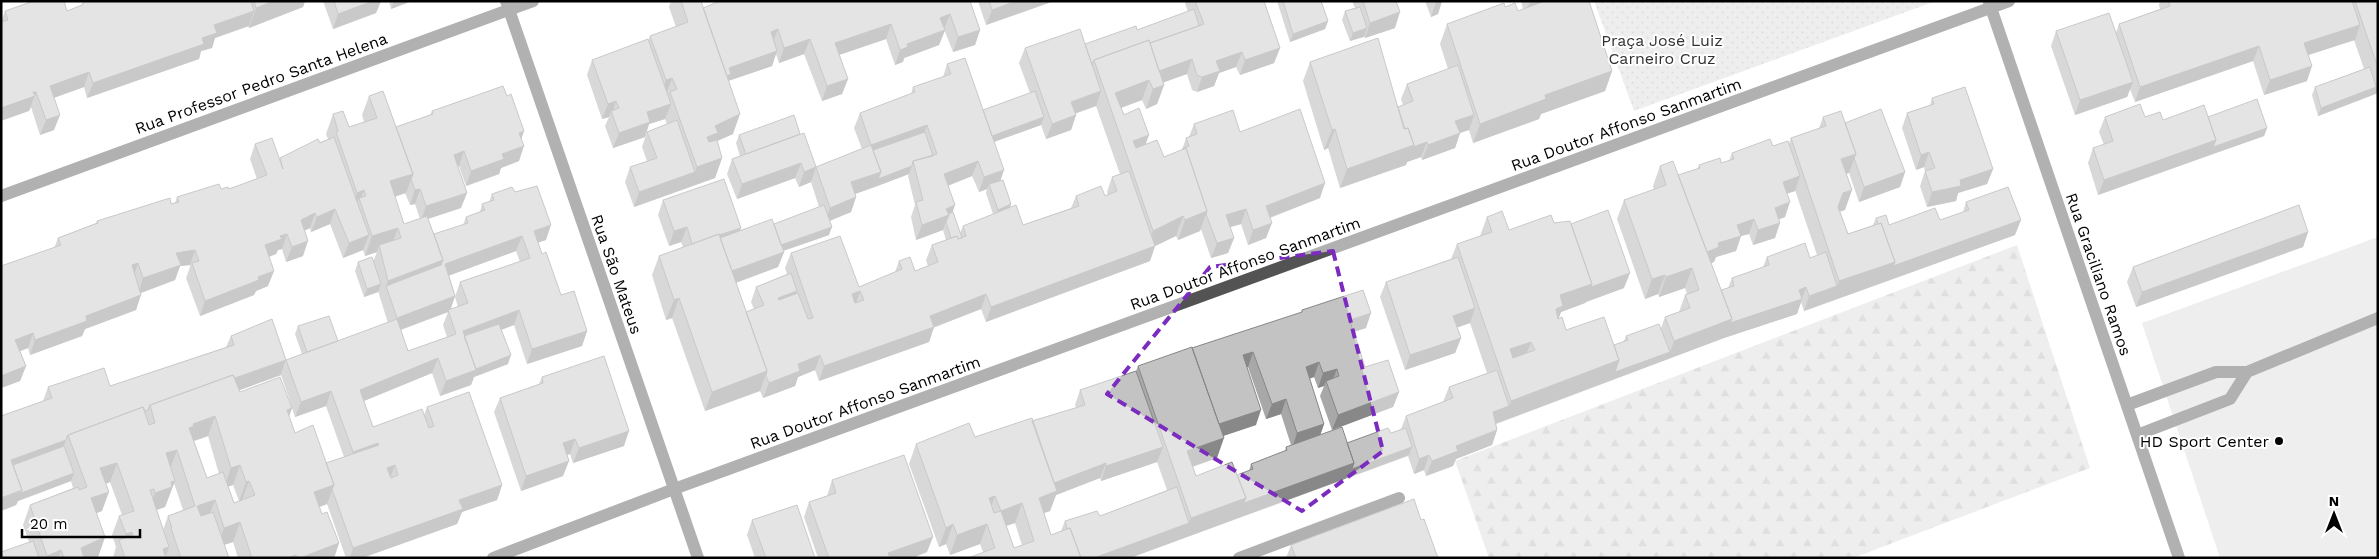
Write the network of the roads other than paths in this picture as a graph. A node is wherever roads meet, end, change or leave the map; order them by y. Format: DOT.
graph roads {
  1 [pos="533,1"];
  2 [pos="2009,1"];
  3 [pos="1990,5"];
  4 [pos="508,6"];
  5 [pos="1,196"];
  6 [pos="2378,318"];
  7 [pos="2247,372"];
  8 [pos="2127,405"];
  9 [pos="2137,435"];
  10 [pos="674,489"];
  11 [pos="1399,498"];
  12 [pos="493,558"];
  13 [pos="698,558"];
  14 [pos="1239,558"];
  15 [pos="2179,558"];
  1 -- 4 [label="street, Rua Professor Pedro Santa Helena"];
  2 -- 3 [label="street, Rua Doutor Affonso Sanmartim"];
  3 -- 8 [label="street, Rua Graciliano Ramos"];
  3 -- 10 [label="street, Rua Doutor Affonso Sanmartim"];
  4 -- 5 [label="street, Rua Professor Pedro Santa Helena"];
  4 -- 10 [label="street, Rua São Mateus"];
  6 -- 7 [label="street"];
  7 -- 8 [label="street"];
  7 -- 9 [label="street"];
  8 -- 9 [label="street, Rua Graciliano Ramos"];
  9 -- 15 [label="street, Rua Graciliano Ramos"];
  10 -- 12 [label="street, Rua Doutor Affonso Sanmartim"];
  10 -- 13 [label="street, Rua São Mateus"];
  11 -- 14 [label="street"];
}
